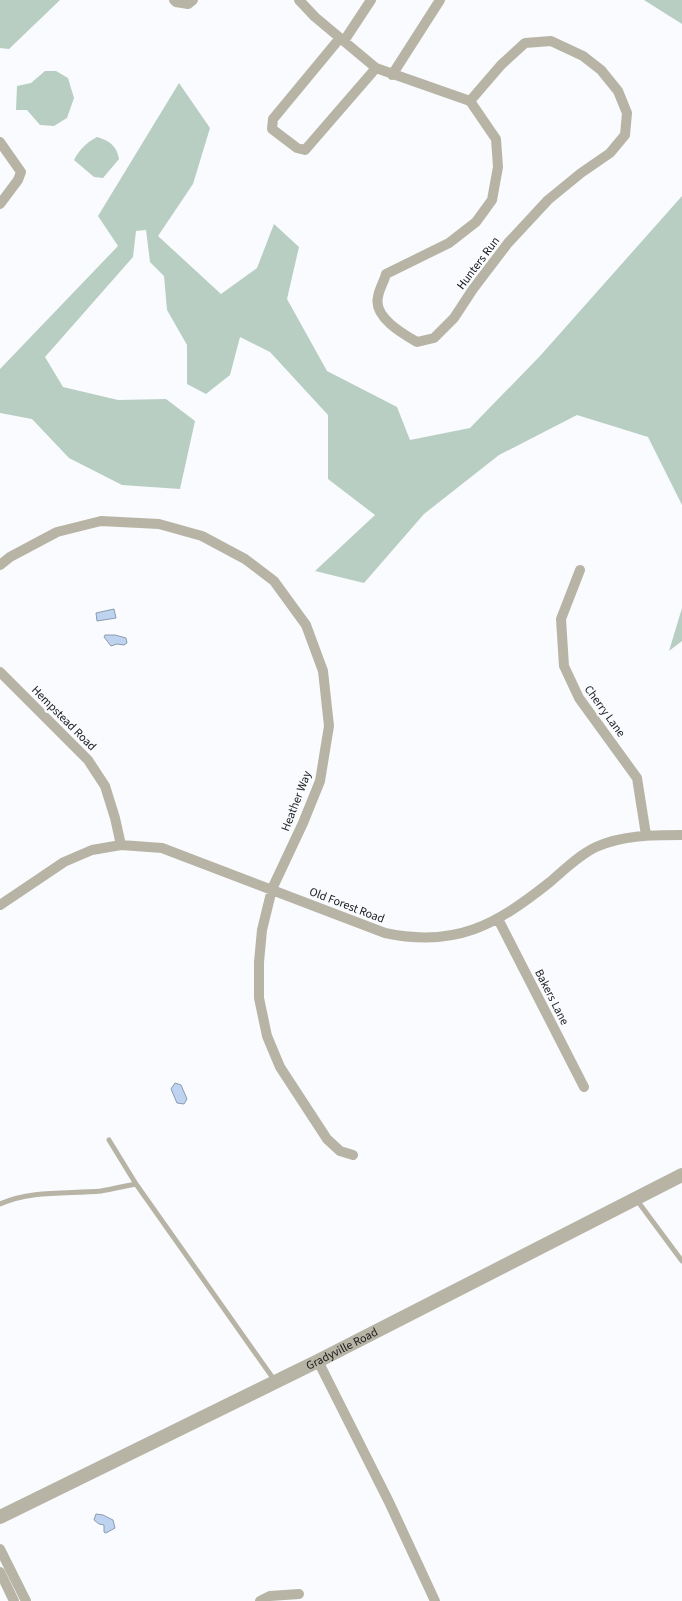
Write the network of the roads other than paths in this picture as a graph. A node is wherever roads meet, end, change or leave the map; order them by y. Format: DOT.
graph roads {
  1 [pos="174,0"];
  2 [pos="193,0"];
  3 [pos="299,0"];
  4 [pos="371,0"];
  5 [pos="440,0"];
  6 [pos="342,40"];
  7 [pos="376,68"];
  8 [pos="392,75"];
  9 [pos="470,101"];
  10 [pos="0,142"];
  11 [pos="0,204"];
  12 [pos="0,565"];
  13 [pos="580,570"];
  14 [pos="0,672"];
  15 [pos="646,835"];
  16 [pos="682,835"];
  17 [pos="121,845"];
  18 [pos="272,889"];
  19 [pos="0,905"];
  20 [pos="498,919"];
  21 [pos="584,1087"];
  22 [pos="109,1140"];
  23 [pos="353,1156"];
  24 [pos="682,1175"];
  25 [pos="136,1184"];
  26 [pos="635,1199"];
  27 [pos="0,1204"];
  28 [pos="682,1261"];
  29 [pos="318,1361"];
  30 [pos="275,1382"];
  31 [pos="0,1518"];
  32 [pos="0,1549"];
  33 [pos="0,1572"];
  34 [pos="299,1594"];
  35 [pos="14,1601"];
  36 [pos="26,1601"];
  37 [pos="260,1601"];
  38 [pos="435,1601"];
  1 -- 2 [label="street"];
  3 -- 6 [label="street"];
  4 -- 6 [label="street"];
  5 -- 8 [label="street"];
  6 -- 7 [label="street"];
  6 -- 7 [label="street"];
  7 -- 8 [label="street"];
  8 -- 9 [label="street"];
  9 -- 9 [label="street, Hunters Run"];
  10 -- 11 [label="street"];
  12 -- 18 [label="street, Heather Way"];
  13 -- 15 [label="street, Cherry Lane"];
  14 -- 17 [label="street, Hempstead Road"];
  15 -- 16 [label="street, Old Forest Road"];
  15 -- 20 [label="street, Old Forest Road"];
  17 -- 18 [label="street, Old Forest Road"];
  17 -- 19 [label="street, Old Forest Road"];
  18 -- 20 [label="street, Old Forest Road"];
  18 -- 23 [label="street, Heather Way"];
  20 -- 21 [label="street, Bakers Lane"];
  22 -- 25 [label="lane"];
  24 -- 26 [label="street, Gradyville Road"];
  25 -- 27 [label="lane"];
  25 -- 30 [label="lane"];
  26 -- 28 [label="lane"];
  26 -- 29 [label="street, Gradyville Road"];
  29 -- 30 [label="street, Gradyville Road"];
  29 -- 38 [label="street"];
  30 -- 31 [label="street, Gradyville Road"];
  32 -- 36 [label="street"];
  33 -- 35 [label="street"];
  34 -- 37 [label="street"];
}
